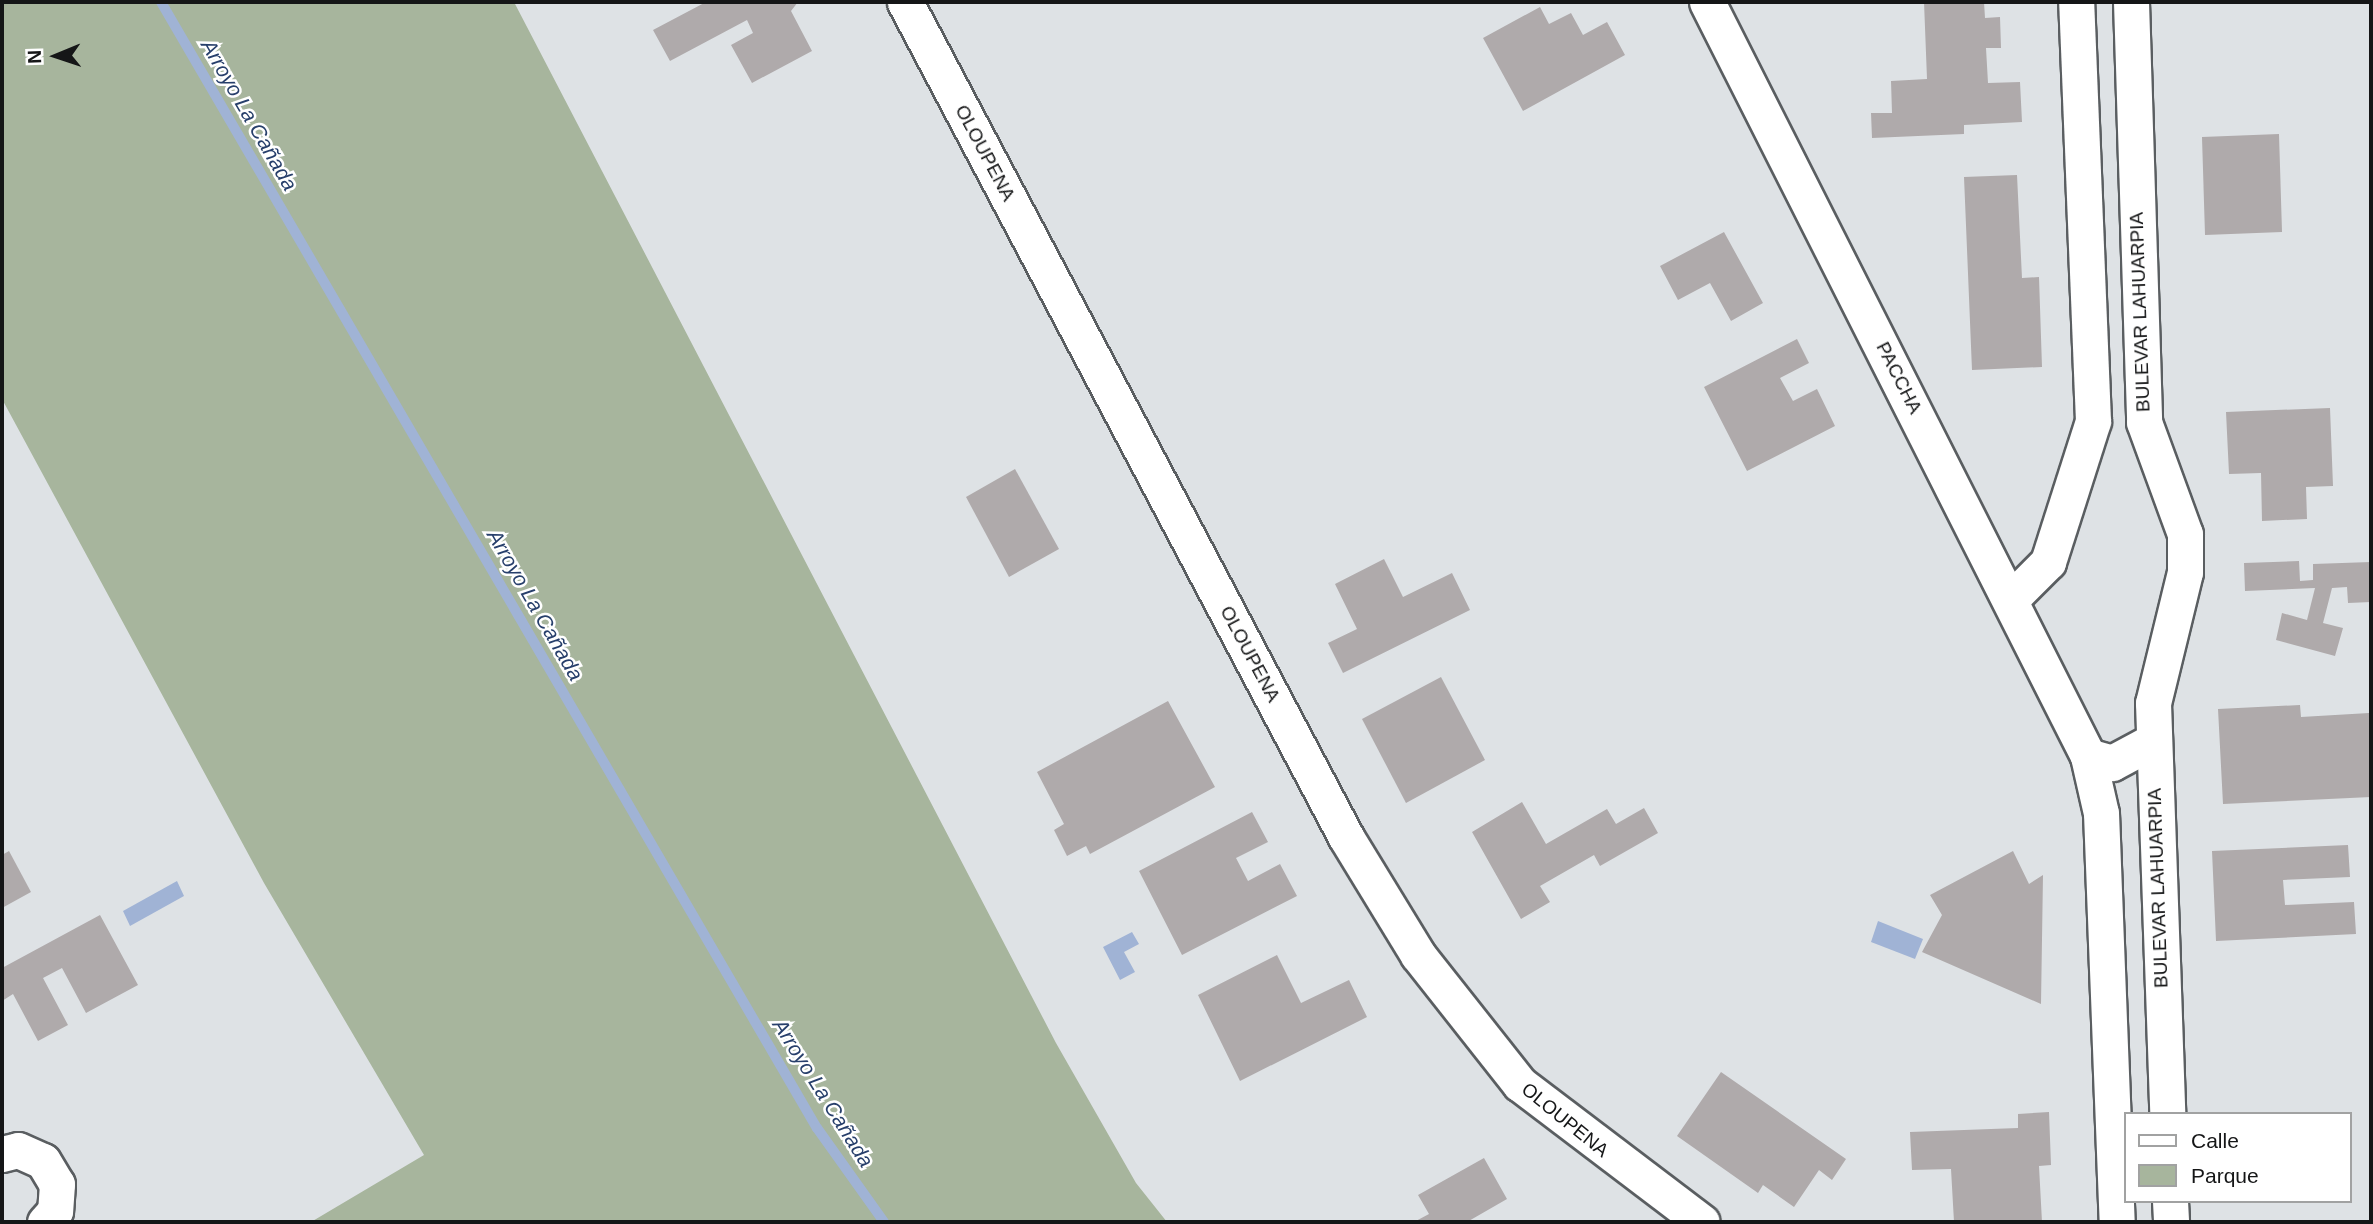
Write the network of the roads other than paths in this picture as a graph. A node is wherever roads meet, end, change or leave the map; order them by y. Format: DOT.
graph roads {
  1 [pos="905,2"];
  2 [pos="1707,2"];
  3 [pos="2076,2"];
  4 [pos="2130,2"];
  5 [pos="2093,421"];
  6 [pos="2144,422"];
  7 [pos="2012,598"];
  8 [pos="2153,741"];
  9 [pos="2088,756"];
  10 [pos="2167,1112"];
  11 [pos="2,1154"];
  12 [pos="2170,1203"];
  13 [pos="45,1222"];
  14 [pos="1702,1222"];
  15 [pos="2118,1222"];
  16 [pos="2171,1222"];
  1 -- 14 [label="street, OLOUPENA"];
  2 -- 7 [label="street, PACCHA"];
  3 -- 5 [label="street"];
  4 -- 6 [label="street, BULEVAR LAHUARPIA"];
  5 -- 6 [label="street"];
  5 -- 7 [label="street"];
  6 -- 8 [label="street, BULEVAR LAHUARPIA"];
  7 -- 9 [label="street, PACCHA"];
  8 -- 9 [label="street"];
  8 -- 10 [label="street, BULEVAR LAHUARPIA"];
  9 -- 15 [label="street, PACCHA"];
  11 -- 13 [label="street"];
  12 -- 16 [label="street"];
}
